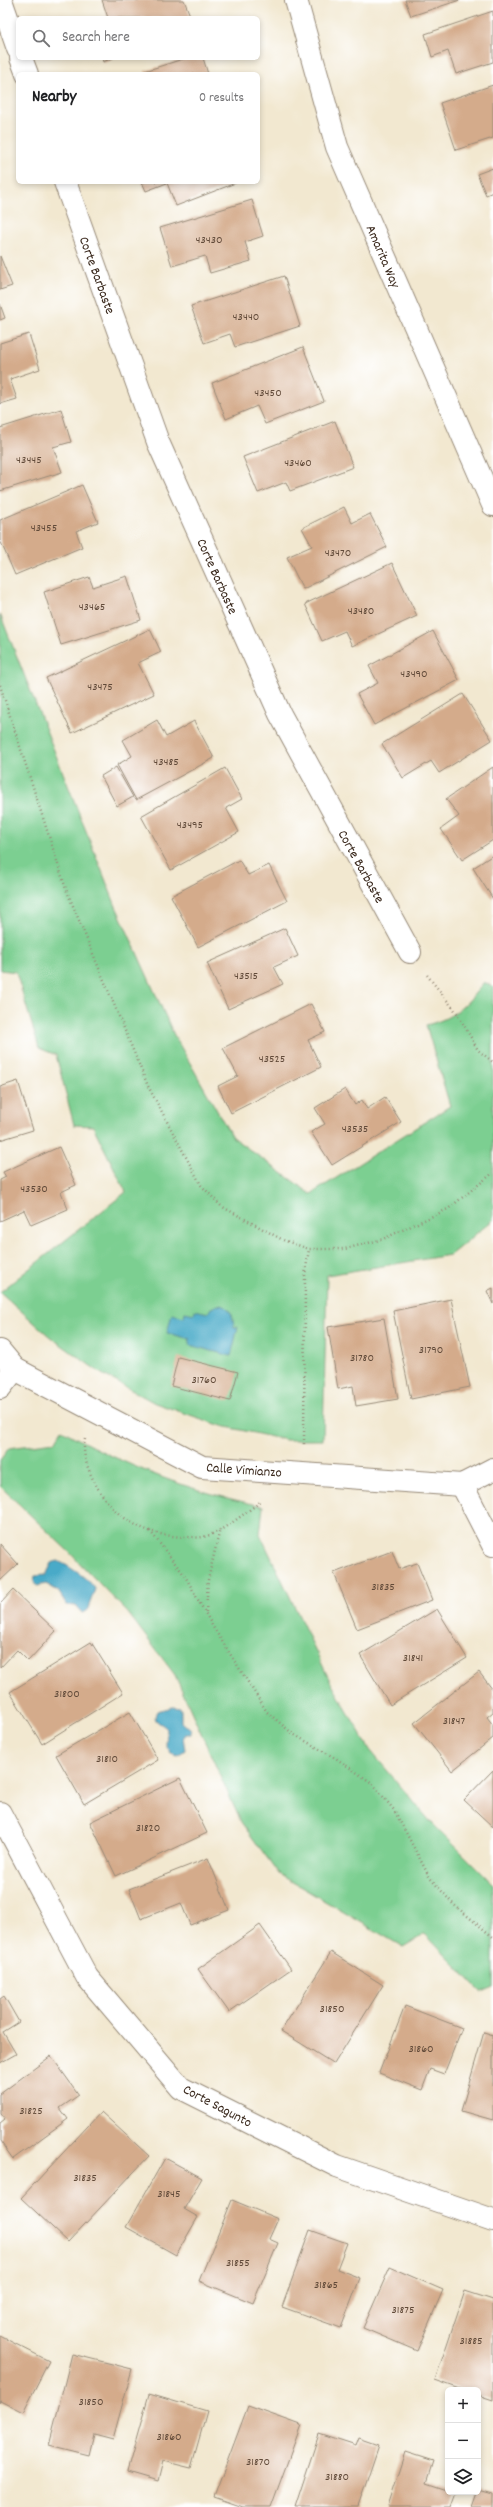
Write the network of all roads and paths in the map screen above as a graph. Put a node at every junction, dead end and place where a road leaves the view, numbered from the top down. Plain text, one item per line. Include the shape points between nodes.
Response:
1 (1, 0) edge
2 (296, 0) edge
3 (16, 43) edge
4 (22, 60) edge
5 (26, 72) edge
6 (66, 184) edge
7 (493, 506) edge
8 (0, 685) edge
9 (410, 952) joint
10 (493, 1062) edge
11 (493, 1173) edge
12 (0, 1351) edge
13 (15, 1369) junction
14 (0, 1388) edge
15 (493, 1469) edge
16 (462, 1485) junction
17 (220, 1528) dead end
18 (150, 1530) dead end
19 (493, 1545) edge
20 (206, 1613) junction
21 (0, 1813) edge
22 (493, 1937) edge
23 (493, 2220) edge

1 - 3 street
2 - 7 street, Amarita Way via 337,147
4 - 5 street
6 - 9 street, Corte Barbaste via 161,450 280,714
8 - 11 path via 66,889 148,1086 201,1185 221,1206 283,1240 309,1249 345,1249 383,1239 448,1209
9 - 10 path via 457,1013 478,1050
12 - 13 street
13 - 14 street
13 - 16 street, Calle Vimianzo via 202,1467
15 - 16 street
16 - 19 street
17 - 20 path via 208,1580
18 - 20 path via 185,1576
20 - 22 path via 267,1712 293,1734 337,1759 372,1784 394,1810 430,1878 453,1904
21 - 23 street, Corte Sagunto via 87,1977 181,2088 337,2166

